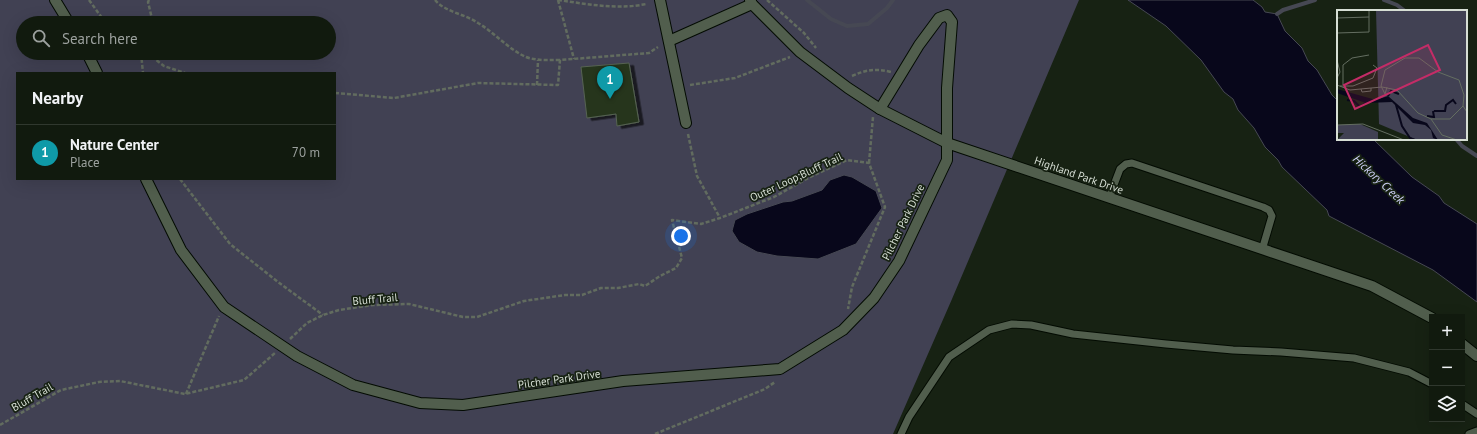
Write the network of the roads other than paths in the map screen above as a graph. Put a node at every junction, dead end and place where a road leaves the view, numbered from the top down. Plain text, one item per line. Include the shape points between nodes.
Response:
1 (55, 0) edge
2 (660, 0) edge
3 (751, 2) edge
4 (65, 16) edge
5 (669, 41) junction
6 (90, 60) edge
7 (96, 72) edge
8 (880, 109) junction
9 (686, 123) road end
10 (947, 143) junction
11 (146, 180) edge
12 (1110, 198) junction
13 (1262, 250) junction
14 (1429, 316) edge
15 (1465, 346) edge
16 (1477, 356) edge
17 (1429, 382) edge
18 (1465, 406) edge
19 (1477, 414) edge
20 (1477, 431) edge
21 (901, 434) edge
22 (1469, 434) edge

1 - 4 street
2 - 5 street
3 - 5 street
3 - 8 street, Highland Park Drive via 800,52
5 - 9 street
6 - 7 street
8 - 10 street, Highland Park Drive
8 - 10 street, Pilcher Park Drive via 919,45 939,18 947,15 952,22 947,88
10 - 11 street, Pilcher Park Drive via 946,160 899,261 874,298 843,330 780,369 623,381 463,405 420,402 353,385 297,356 224,306 181,250
10 - 12 street, Highland Park Drive
12 - 13 street, Highland Park Drive
12 - 13 lane via 1120,169 1126,164 1132,164 1263,207 1269,210 1272,216
13 - 14 street, Highland Park Drive via 1372,286
15 - 16 street
17 - 21 lane via 1409,372 1354,358 1166,344 1073,334 1031,325 1012,324 989,330 949,358 909,417
18 - 19 lane
20 - 22 lane

